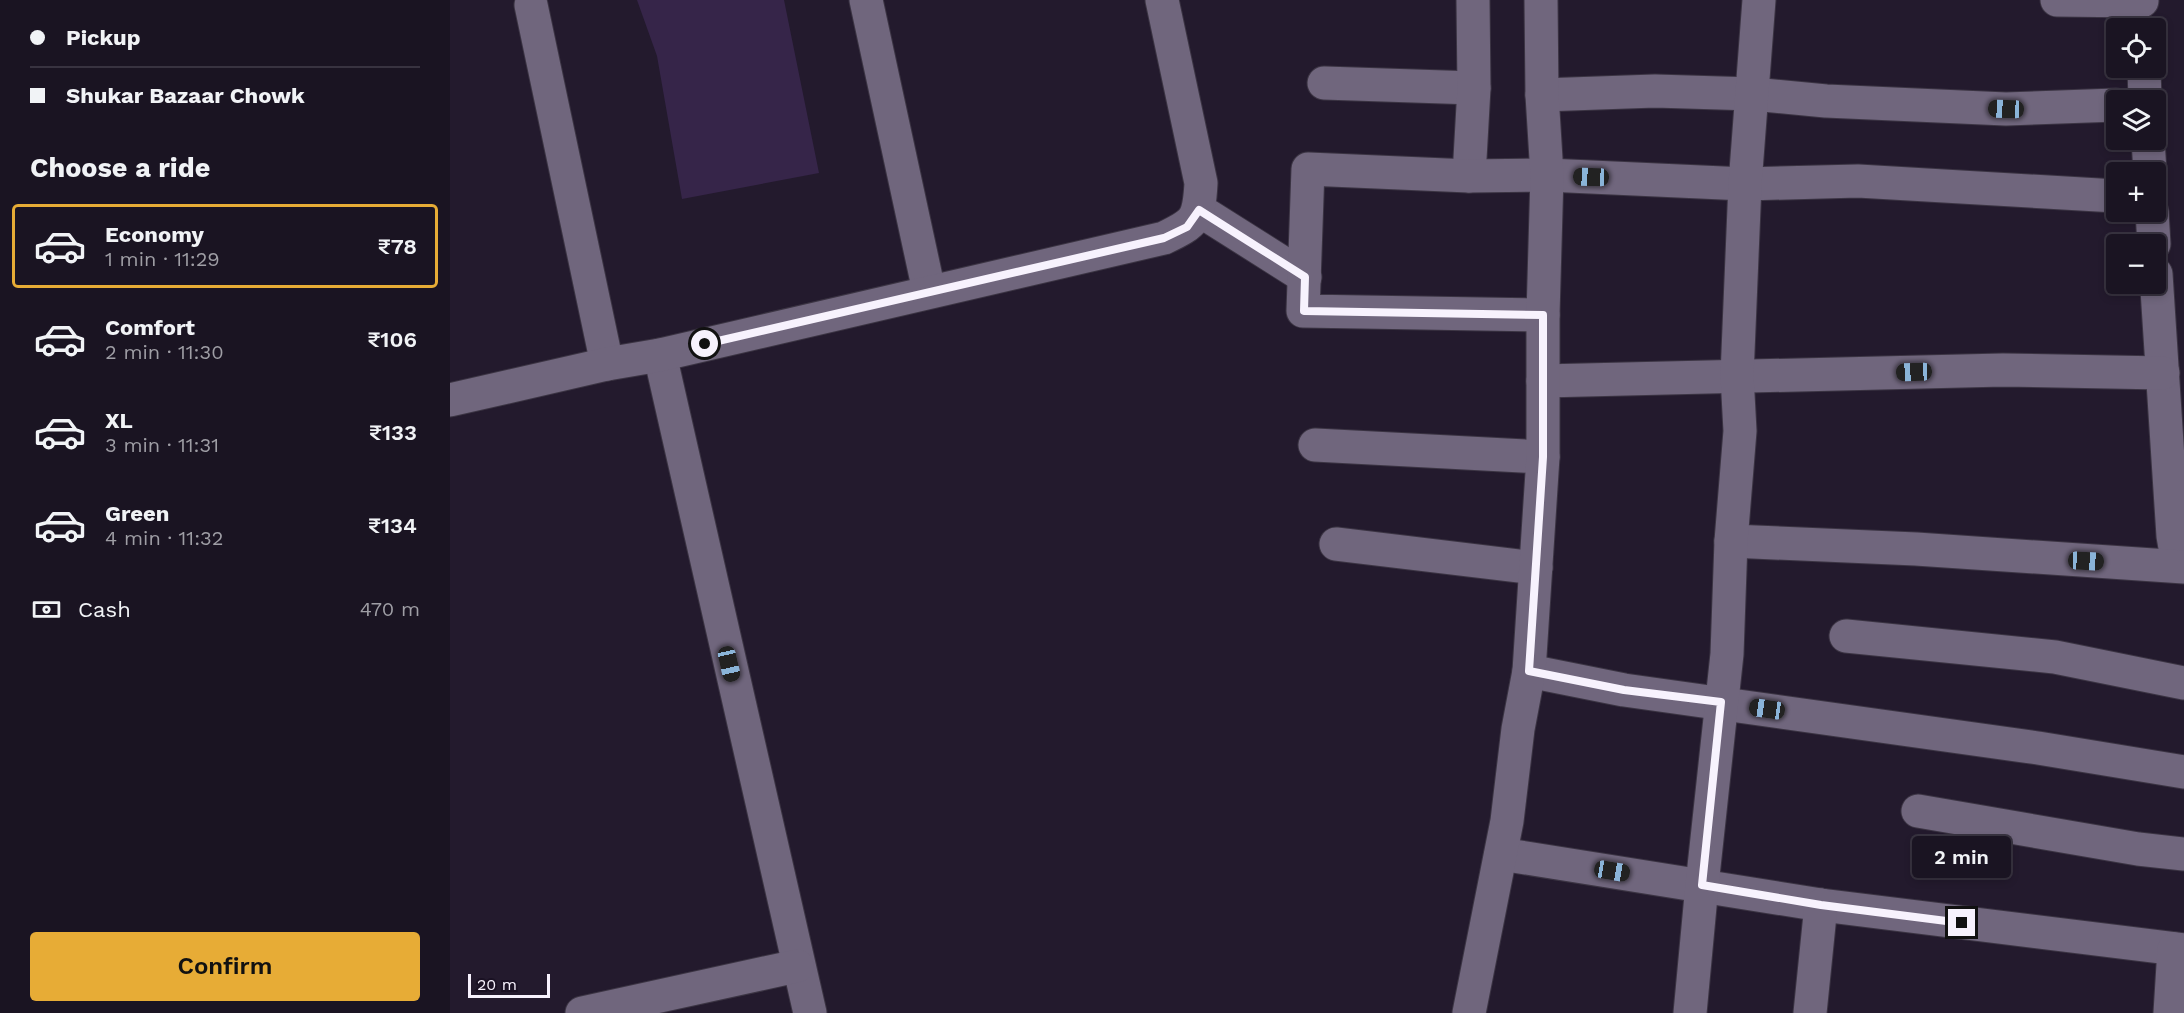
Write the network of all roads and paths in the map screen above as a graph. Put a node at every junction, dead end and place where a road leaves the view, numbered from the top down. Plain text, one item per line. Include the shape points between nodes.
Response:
1 (866, 0) edge
2 (1162, 0) edge
3 (1473, 0) edge
4 (1541, 0) edge
5 (1759, 0) edge
6 (2057, 0) edge
7 (531, 5) dead end
8 (2142, 10) edge
9 (1324, 82) dead end
10 (1474, 88) junction
11 (1753, 93) junction
12 (1542, 95) junction
13 (2106, 105) edge
14 (1547, 175) junction
15 (1469, 176) junction
16 (1745, 184) junction
17 (2106, 195) edge
18 (1199, 210) junction
19 (1305, 277) junction
20 (929, 291) junction
21 (2157, 294) edge
22 (1543, 315) junction
23 (660, 355) junction
24 (607, 364) junction
25 (2163, 373) junction
26 (1737, 376) junction
27 (1543, 381) junction
28 (450, 399) edge
29 (1315, 445) dead end
30 (1543, 457) junction
31 (1731, 541) junction
32 (1336, 544) dead end
33 (2181, 566) edge
34 (1536, 568) junction
35 (1846, 636) dead end
36 (1529, 671) junction
37 (2184, 683) edge
38 (1721, 702) junction
39 (2184, 772) edge
40 (1918, 811) dead end
41 (1501, 854) junction
42 (2184, 854) edge
43 (1702, 885) junction
44 (1821, 905) junction
45 (2179, 950) edge
46 (797, 966) junction
47 (582, 1013) edge
48 (810, 1013) edge
49 (1469, 1013) edge
50 (1690, 1013) edge
51 (1810, 1013) edge
52 (2170, 1013) edge

1 - 20 street
2 - 18 street via 1201,183
3 - 10 street
4 - 12 street
5 - 11 street
6 - 8 street
7 - 24 street
9 - 10 street
10 - 15 street
11 - 12 street
11 - 13 street via 2006,109
11 - 16 street
12 - 14 street
14 - 15 street
14 - 16 street
14 - 22 street
15 - 19 street via 1308,169
16 - 17 street via 1858,180
16 - 26 street
18 - 19 street
18 - 20 street via 1187,227 1164,238
19 - 22 street via 1304,311
20 - 23 street
21 - 25 street
22 - 27 street
23 - 24 street
23 - 46 street
24 - 28 street
25 - 26 street via 2003,370
25 - 33 street via 2173,536
26 - 27 street
26 - 31 street via 1740,431
27 - 30 street
29 - 30 street
30 - 34 street
31 - 33 street
31 - 38 street via 1727,654
32 - 34 street
34 - 36 street
35 - 37 street via 2055,657
36 - 38 street via 1624,690
36 - 41 street
38 - 39 street
38 - 43 street
40 - 42 street
41 - 43 street
41 - 49 street
43 - 44 street
43 - 50 street
44 - 45 street
44 - 51 street
45 - 52 street
46 - 47 street
46 - 48 street

